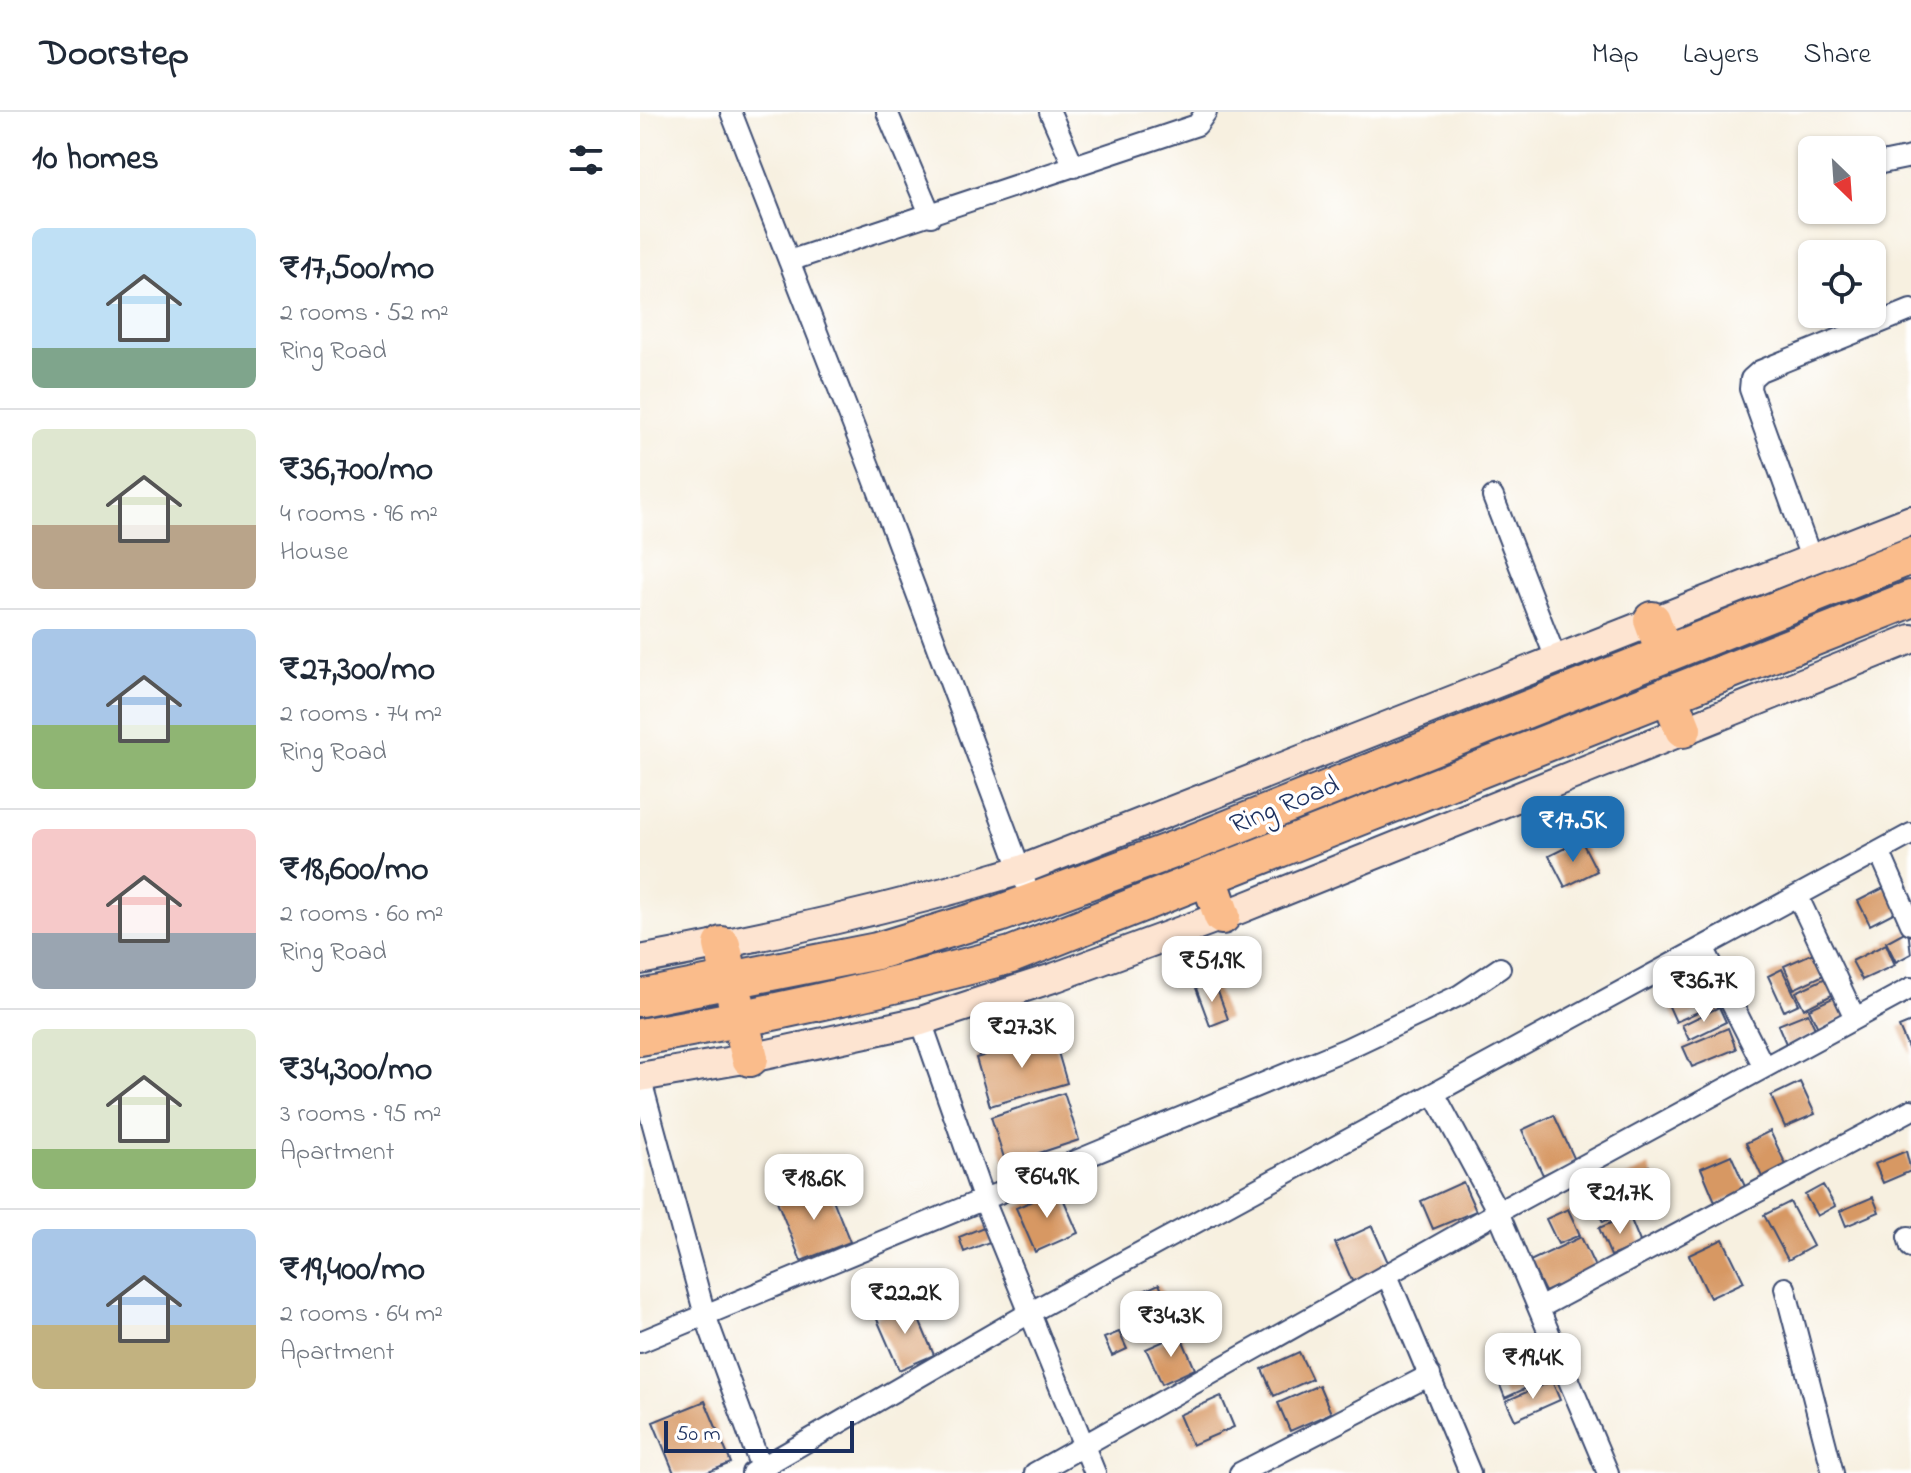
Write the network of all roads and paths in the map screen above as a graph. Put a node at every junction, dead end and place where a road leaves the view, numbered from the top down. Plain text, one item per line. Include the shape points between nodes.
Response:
1 (731, 112) edge
2 (887, 112) edge
3 (1050, 112) edge
4 (1206, 112) edge
5 (1911, 157) edge
6 (1886, 162) edge
7 (1074, 167) junction
8 (931, 216) junction
9 (789, 261) junction
10 (1911, 310) edge
11 (1493, 497) dead end
12 (1911, 520) edge
13 (1911, 556) edge
14 (1811, 558) junction
15 (1911, 599) edge
16 (1658, 636) junction
17 (1911, 639) edge
18 (1556, 659) junction
19 (1669, 694) junction
20 (1683, 729) junction
21 (1911, 834) edge
22 (1880, 853) junction
23 (1209, 878) junction
24 (1026, 886) junction
25 (1798, 897) junction
26 (1222, 916) junction
27 (1911, 924) edge
28 (722, 945) junction
29 (1703, 947) junction
30 (640, 960) edge
31 (1500, 968) dead end
32 (731, 981) junction
33 (1911, 988) edge
34 (640, 998) edge
35 (1855, 1018) junction
36 (741, 1021) junction
37 (921, 1021) junction
38 (640, 1037) edge
39 (750, 1058) junction
40 (1764, 1067) junction
41 (640, 1077) edge
42 (1435, 1095) junction
43 (1911, 1110) edge
44 (983, 1198) junction
45 (1498, 1212) junction
46 (1387, 1275) junction
47 (1785, 1288) dead end
48 (1541, 1307) junction
49 (1031, 1312) junction
50 (705, 1315) junction
51 (640, 1342) edge
52 (1430, 1375) junction
53 (1086, 1445) junction
54 (759, 1471) edge
55 (1463, 1471) edge
56 (1035, 1473) edge
57 (1095, 1473) edge
58 (1240, 1473) edge
59 (1608, 1473) edge
60 (1833, 1473) edge

1 - 9 street
2 - 8 street
3 - 7 street
4 - 7 street via 1197,125
5 - 6 street
7 - 8 street
8 - 9 street
9 - 24 street
10 - 14 street via 1751,379 1750,389
11 - 18 street
12 - 14 street
13 - 16 highway, Ring Road
14 - 16 street
15 - 19 highway, Ring Road
16 - 18 street
16 - 24 highway, Ring Road via 1192,843
17 - 20 street
18 - 24 street
19 - 20 highway
19 - 23 highway, Ring Road
20 - 26 street
21 - 22 street
22 - 25 street
22 - 27 street
23 - 26 highway
23 - 36 highway, Ring Road via 1011,955
24 - 28 street
24 - 32 highway, Ring Road via 877,951
25 - 29 street
25 - 35 street
26 - 37 street
28 - 30 street
28 - 32 highway
29 - 40 street
29 - 42 street
31 - 44 street via 1460,995 1346,1049
32 - 34 highway, Ring Road
32 - 36 highway
33 - 35 street
35 - 40 street
36 - 38 highway, Ring Road
36 - 39 highway
37 - 39 street
37 - 44 street
39 - 41 street
40 - 45 street
41 - 50 street
42 - 45 street
42 - 49 street
43 - 48 street
44 - 49 street
44 - 50 street
45 - 46 street
45 - 48 street
46 - 52 street
46 - 53 street
47 - 60 street
48 - 59 street
49 - 53 street
49 - 54 street
50 - 51 street
50 - 54 street
52 - 55 street
52 - 58 street
53 - 56 street
53 - 57 street

